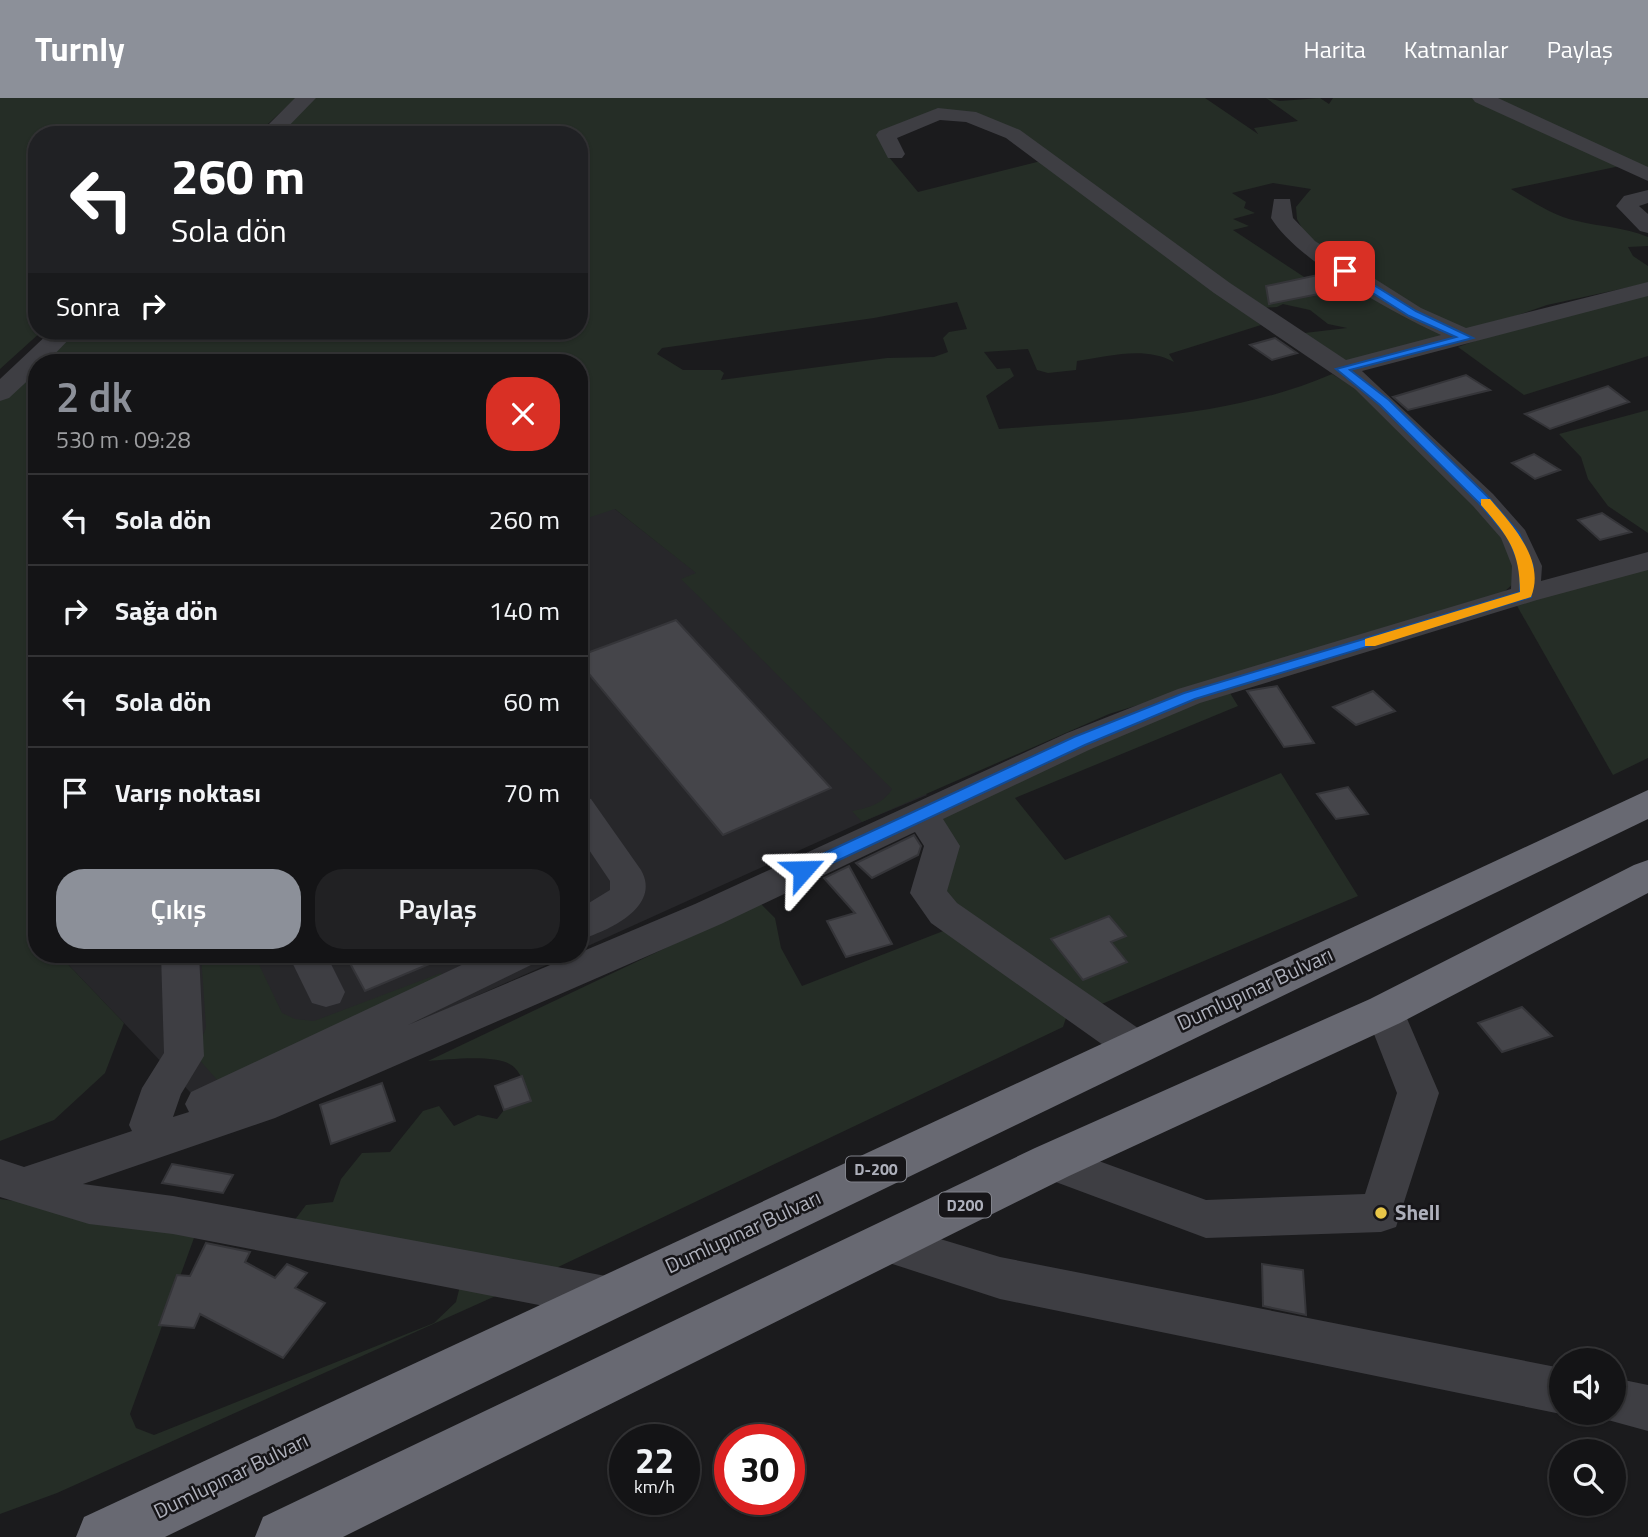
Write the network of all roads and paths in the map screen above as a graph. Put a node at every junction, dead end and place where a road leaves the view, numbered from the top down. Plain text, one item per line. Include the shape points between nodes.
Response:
1 (306, 98) edge
2 (1482, 98) edge
3 (277, 126) edge
4 (895, 154) dead end
5 (1648, 175) edge
6 (1648, 196) edge
7 (1282, 204) dead end
8 (1648, 226) edge
9 (1648, 289) edge
10 (1467, 338) junction
11 (56, 340) edge
12 (41, 354) edge
13 (28, 366) edge
14 (1341, 369) junction
15 (0, 393) edge
16 (1648, 561) edge
17 (1526, 594) junction
18 (1648, 803) edge
19 (922, 814) junction
20 (588, 821) edge
21 (1648, 875) edge
22 (588, 921) edge
23 (180, 963) edge
24 (312, 963) edge
25 (501, 963) edge
26 (326, 992) dead end
27 (1385, 1011) junction
28 (1134, 1046) junction
29 (179, 1064) junction
30 (216, 1100) junction
31 (150, 1125) junction
32 (109, 1157) junction
33 (1052, 1162) junction
34 (13, 1182) edge
35 (887, 1244) junction
36 (606, 1297) junction
37 (1549, 1389) edge
38 (1626, 1403) edge
39 (1648, 1408) edge
40 (104, 1537) edge
41 (283, 1537) edge

1 - 3 street
2 - 5 street
4 - 14 street via 886,135 902,127 938,114 984,120 1034,149 1222,289
6 - 8 street via 1628,206
7 - 10 street via 1282,218 1307,246 1413,313
9 - 10 street via 1564,307
10 - 14 street
11 - 12 street
13 - 15 street
14 - 17 street via 1384,402 1514,536 1527,566
16 - 17 street
17 - 19 street via 1189,696
18 - 28 highway, Dumlupınar Bulvarı / D-200
19 - 28 street via 942,846 928,892 944,913
19 - 32 street via 708,914 260,1106
20 - 22 street via 628,880 628,894
21 - 27 highway, D200
23 - 29 street via 185,1045
24 - 26 street
25 - 30 street
27 - 33 highway, D200
27 - 33 street via 1418,1093 1381,1213 1206,1219
28 - 36 highway, Dumlupınar Bulvarı / D-200
29 - 30 street
29 - 31 street via 162,1088
30 - 31 street
31 - 32 street
32 - 34 street
33 - 35 highway, D200
34 - 36 street via 89,1205 173,1215
35 - 37 street via 1000,1278
35 - 41 highway, D200
36 - 40 highway, Dumlupınar Bulvarı / D-200
38 - 39 street

